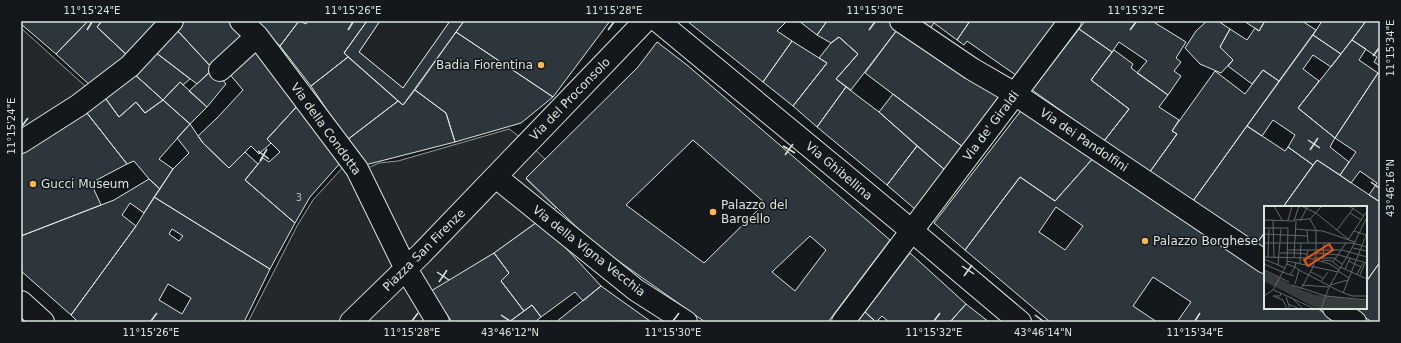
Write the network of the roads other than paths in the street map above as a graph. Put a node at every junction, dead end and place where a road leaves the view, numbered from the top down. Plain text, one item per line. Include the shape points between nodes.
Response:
1 (172, 21) edge
2 (241, 21) edge
3 (645, 21) edge
4 (658, 21) edge
5 (901, 21) edge
6 (1070, 21) edge
7 (257, 36) junction
8 (220, 70) dead end
9 (1015, 94) junction
10 (21, 142) edge
11 (496, 177) junction
12 (912, 231) junction
13 (1264, 261) edge
14 (406, 270) junction
15 (21, 302) edge
16 (1336, 309) edge
17 (43, 322) edge
18 (351, 322) edge
19 (438, 322) edge
20 (686, 322) edge
21 (843, 322) edge
22 (1020, 322) edge
23 (1355, 322) edge

1 - 10 street via 130,66 78,105
2 - 7 street, Via della Condotta
3 - 11 street, Via del Proconsolo
4 - 12 street, Via Ghibellina
5 - 9 street, Via dei Pandolfini via 972,69
6 - 9 street, Via de' Giraldi
7 - 8 street
7 - 14 street, Via della Condotta via 357,169
9 - 12 street, Via de' Giraldi
9 - 13 street, Via dei Pandolfini
11 - 14 street, Piazza San Firenze
11 - 20 street, Via della Vigna Vecchia via 636,290
12 - 21 street, Via de' Giraldi
12 - 22 street, Via Ghibellina
14 - 18 street, Piazza San Firenze
14 - 19 street, Via della Condotta
15 - 17 street
16 - 23 street

